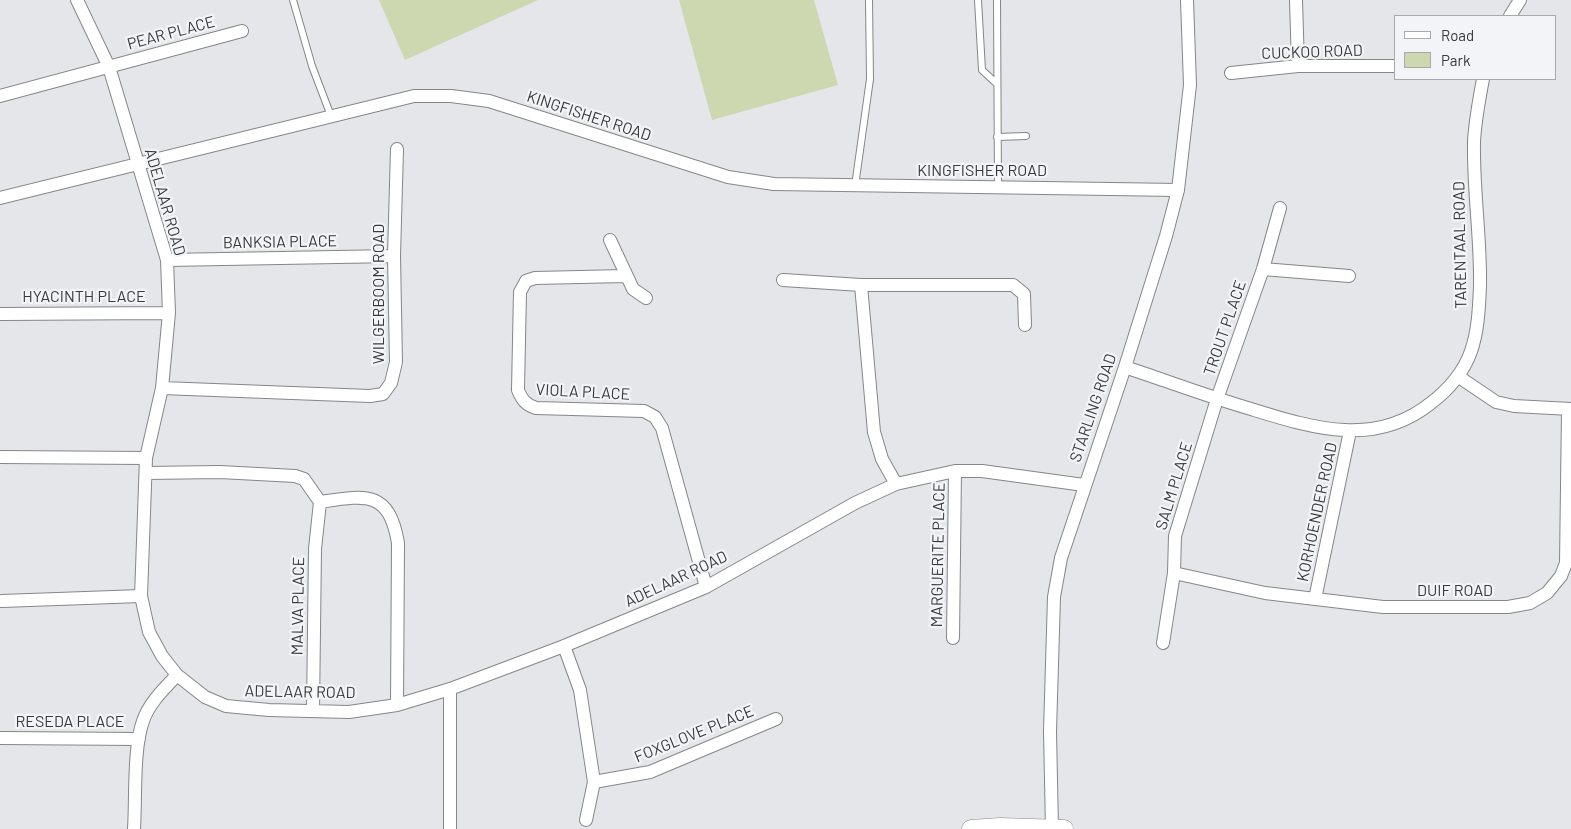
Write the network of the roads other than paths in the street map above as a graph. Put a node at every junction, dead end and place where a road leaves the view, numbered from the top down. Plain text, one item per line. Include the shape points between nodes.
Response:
1 (77, 0) edge
2 (293, 0) edge
3 (869, 0) edge
4 (978, 0) edge
5 (996, 0) edge
6 (1187, 0) edge
7 (1296, 0) edge
8 (1520, 0) edge
9 (1511, 15) edge
10 (242, 30) dead end
11 (1298, 66) junction
12 (1394, 66) edge
13 (109, 67) junction
14 (1230, 73) dead end
15 (1483, 80) edge
16 (997, 84) junction
17 (0, 96) edge
18 (332, 116) junction
19 (1026, 136) dead end
20 (997, 137) junction
21 (397, 149) dead end
22 (138, 165) junction
23 (855, 186) junction
24 (998, 188) junction
25 (1178, 190) junction
26 (0, 198) edge
27 (1280, 208) dead end
28 (610, 240) dead end
29 (394, 256) junction
30 (167, 260) junction
31 (1263, 268) junction
32 (625, 276) junction
33 (1349, 276) dead end
34 (783, 280) dead end
35 (861, 285) junction
36 (646, 298) dead end
37 (169, 313) junction
38 (0, 314) edge
39 (1025, 325) dead end
40 (1125, 366) junction
41 (1459, 377) junction
42 (162, 388) junction
43 (1217, 399) junction
44 (1570, 409) edge
45 (1350, 431) junction
46 (0, 457) edge
47 (146, 458) junction
48 (955, 471) junction
49 (146, 473) junction
50 (896, 484) junction
51 (1084, 485) junction
52 (320, 502) junction
53 (1174, 573) junction
54 (706, 587) junction
55 (141, 596) junction
56 (1315, 599) junction
57 (2, 601) dead end
58 (954, 638) dead end
59 (1163, 643) dead end
60 (564, 646) junction
61 (177, 675) junction
62 (450, 689) junction
63 (397, 705) junction
64 (313, 711) junction
65 (776, 718) dead end
66 (0, 738) edge
67 (139, 739) junction
68 (594, 782) junction
69 (586, 820) dead end
70 (134, 829) edge
71 (450, 829) edge
72 (971, 829) edge
73 (1052, 829) edge
74 (1064, 829) edge

1 - 13 street, ADELAAR ROAD
2 - 18 lane via 312,66
3 - 23 lane via 870,79
4 - 16 lane via 982,70
5 - 16 lane
6 - 25 street, STARLING ROAD via 1190,84
7 - 11 street
8 - 9 street
10 - 13 street, PEAR PLACE
11 - 12 street, CUCKOO ROAD
11 - 14 street, CUCKOO ROAD
13 - 17 street, PEAR PLACE
13 - 22 street, ADELAAR ROAD
15 - 41 street, TARENTAAL ROAD via 1474,143 1480,287 1473,347
16 - 20 lane
18 - 22 street, KINGFISHER ROAD
18 - 23 street, KINGFISHER ROAD via 414,96 470,98 489,101 728,177 774,184
19 - 20 lane
20 - 24 lane
21 - 29 street, WILGERBOOM ROAD
22 - 26 street, KINGFISHER ROAD
22 - 30 street, ADELAAR ROAD
23 - 24 street, KINGFISHER ROAD
24 - 25 street, KINGFISHER ROAD
25 - 40 street, STARLING ROAD
27 - 31 street, TROUT PLACE
28 - 32 street
29 - 30 street, BANKSIA PLACE
29 - 42 street, WILGERBOOM ROAD via 396,362 391,383 383,394
30 - 37 street, ADELAAR ROAD
31 - 33 street, TROUT PLACE
31 - 43 street, TROUT PLACE
32 - 36 street via 635,292
32 - 54 street, VIOLA PLACE via 536,278 523,285 520,292 518,390 528,406 536,408 644,411 655,417 662,428
34 - 35 street
35 - 39 street via 1013,285 1024,294
35 - 50 street via 874,432 882,459
37 - 38 street, HYACINTH PLACE
37 - 42 street, ADELAAR ROAD
40 - 43 street, TARENTAAL ROAD
40 - 51 street, STARLING ROAD
41 - 44 street via 1496,402
41 - 45 street, TARENTAAL ROAD via 1420,412 1401,423
42 - 47 street, ADELAAR ROAD
43 - 45 street, TARENTAAL ROAD via 1311,427
43 - 53 street, SALM PLACE via 1175,536
44 - 56 street, DUIF ROAD via 1568,550 1560,576 1547,593 1530,603 1508,607 1383,607
45 - 56 street, KORHOENDER ROAD
46 - 47 street
47 - 49 street, ADELAAR ROAD
48 - 50 street, ADELAAR ROAD
48 - 51 street, ADELAAR ROAD via 982,471
48 - 58 street, MARGUERITE PLACE
49 - 52 street via 220,472 301,477
49 - 55 street, ADELAAR ROAD
50 - 54 street, ADELAAR ROAD via 855,503
51 - 73 street, STARLING ROAD via 1061,558 1054,597 1050,731
52 - 63 street via 370,498 385,507 392,516 398,543
52 - 64 street, MALVA PLACE via 315,549
53 - 56 street, DUIF ROAD via 1265,593
53 - 59 street, SALM PLACE
54 - 60 street, ADELAAR ROAD
55 - 57 street
55 - 61 street, ADELAAR ROAD via 149,632
60 - 62 street, ADELAAR ROAD
60 - 68 street via 580,690
61 - 64 street, ADELAAR ROAD via 205,697 226,706
61 - 67 street via 154,700 143,720
62 - 63 street, ADELAAR ROAD
62 - 71 street
63 - 64 street, ADELAAR ROAD via 349,712
65 - 68 street, FOXGLOVE PLACE via 650,772
66 - 67 street, RESEDA PLACE
67 - 70 street
68 - 69 street
72 - 73 street
73 - 74 street

